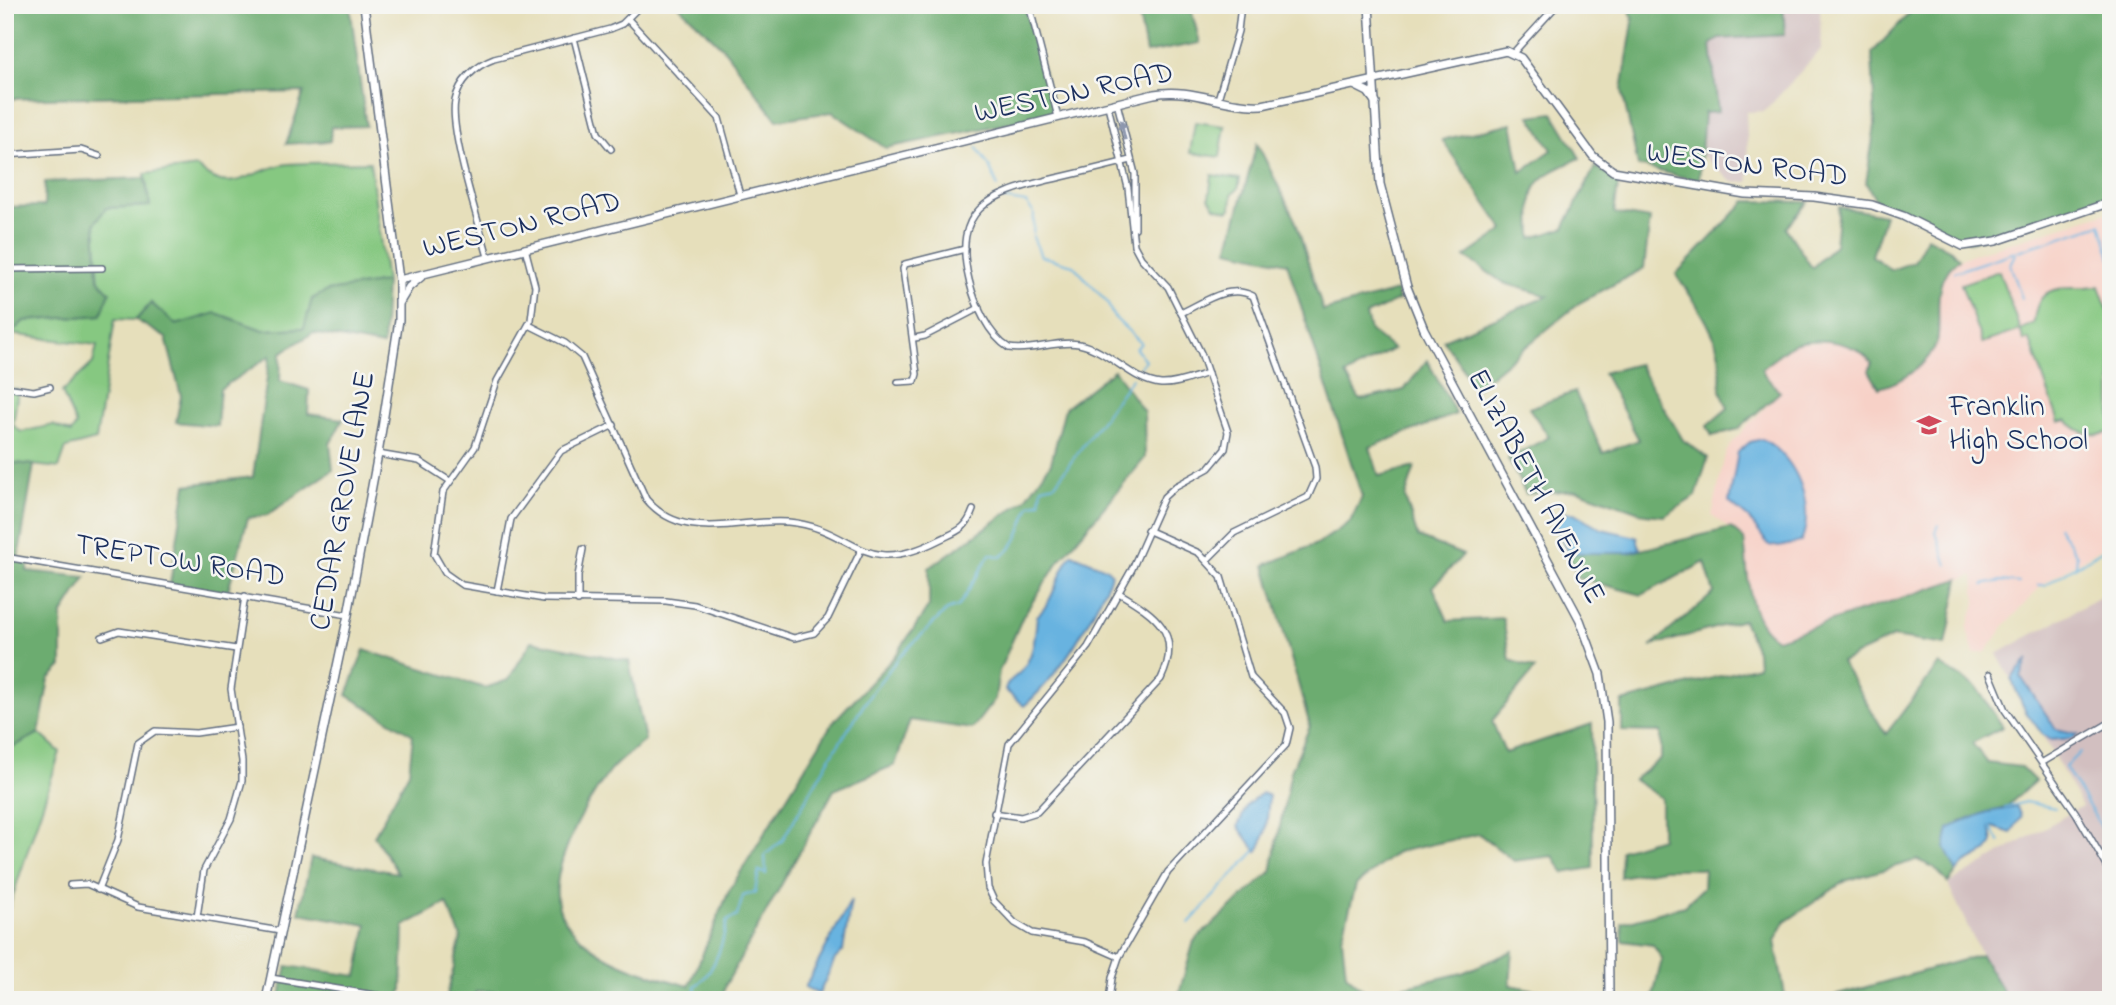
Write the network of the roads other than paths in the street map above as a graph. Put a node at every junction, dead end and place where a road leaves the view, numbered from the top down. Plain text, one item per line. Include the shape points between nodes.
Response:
1 (364, 5) edge
2 (641, 5) edge
3 (1029, 5) edge
4 (1241, 5) edge
5 (1369, 5) edge
6 (1557, 5) edge
7 (628, 19) junction
8 (574, 38) junction
9 (1514, 52) junction
10 (1376, 80) junction
11 (1353, 85) junction
12 (1219, 99) junction
13 (1117, 103) junction
14 (1376, 105) junction
15 (1108, 106) junction
16 (1058, 117) junction
17 (611, 149) dead end
18 (5, 155) edge
19 (99, 156) dead end
20 (1131, 160) junction
21 (1121, 163) junction
22 (740, 195) junction
23 (2111, 202) edge
24 (1134, 245) junction
25 (525, 248) junction
26 (965, 249) junction
27 (488, 257) junction
28 (102, 268) dead end
29 (5, 269) edge
30 (429, 272) junction
31 (399, 280) junction
32 (399, 306) junction
33 (979, 308) junction
34 (1181, 313) junction
35 (529, 325) junction
36 (915, 338) junction
37 (1208, 373) junction
38 (898, 382) dead end
39 (5, 387) edge
40 (50, 387) dead end
41 (614, 425) junction
42 (378, 454) junction
43 (450, 481) junction
44 (973, 510) dead end
45 (1147, 530) junction
46 (583, 549) dead end
47 (861, 550) junction
48 (5, 557) edge
49 (1207, 560) junction
50 (497, 591) junction
51 (1119, 593) junction
52 (245, 596) junction
53 (578, 601) junction
54 (348, 615) junction
55 (102, 637) dead end
56 (236, 649) junction
57 (1990, 674) dead end
58 (2111, 703) edge
59 (2111, 709) edge
60 (2111, 722) edge
61 (237, 727) junction
62 (2043, 762) junction
63 (994, 813) junction
64 (2111, 873) edge
65 (70, 885) dead end
66 (98, 890) junction
67 (197, 917) junction
68 (281, 931) junction
69 (1119, 957) junction
70 (271, 978) junction
71 (393, 998) edge
72 (265, 1000) edge
73 (1109, 1000) edge
74 (1609, 1000) edge

1 - 31 street, CEDAR GROVE LANE
2 - 7 street
3 - 16 street
4 - 12 street
5 - 10 street, ELIZABETH AVENUE
6 - 9 street
7 - 8 street
7 - 22 street via 719,118
8 - 17 street via 598,133
8 - 27 street via 483,63 457,93 455,127
9 - 10 street, WESTON ROAD
9 - 23 street, WESTON ROAD via 1593,156 1614,171 1745,194 1872,205 1963,246 1996,241
10 - 11 street, WESTON ROAD
10 - 14 street, ELIZABETH AVENUE
11 - 12 street, WESTON ROAD via 1262,105
11 - 14 street via 1368,92
12 - 13 street, WESTON ROAD via 1172,92
13 - 15 street, WESTON ROAD
20 -> 13 street
14 - 74 street, ELIZABETH AVENUE via 1380,184 1412,300 1580,620 1600,674 1607,722
15 - 16 street, WESTON ROAD
15 - 21 street
16 - 22 street, WESTON ROAD
18 - 19 street via 81,150
20 - 21 street
20 - 24 street via 1137,188
21 - 24 street
21 - 26 street via 999,193 977,211
22 - 25 street, WESTON ROAD
24 - 34 street via 1168,286
25 - 27 street, WESTON ROAD
25 - 35 street via 536,297
26 - 33 street
26 - 36 street via 905,264
27 - 30 street, WESTON ROAD
28 - 29 street
30 - 31 street, WESTON ROAD
30 - 32 street via 409,287
31 - 32 street, CEDAR GROVE LANE
32 - 42 street, CEDAR GROVE LANE
33 - 36 street
33 - 37 street via 996,337 1009,348 1064,342 1082,345 1162,384
34 - 37 street
34 - 49 street via 1229,291 1253,296 1315,467 1316,479 1308,497 1234,533
35 - 41 street via 565,343 582,358
35 - 43 street via 497,380 475,447
36 - 38 street via 918,374 915,381
37 - 45 street via 1228,432 1225,449 1209,468 1164,497
39 - 40 street via 34,391
41 - 47 street via 646,499 657,512 689,526 787,522 817,528
41 - 50 street via 561,451 511,519
42 - 43 street via 419,461
42 - 54 street, CEDAR GROVE LANE
43 - 50 street via 439,513 434,554 439,566 462,584
44 - 47 street via 967,525 912,553 883,556
45 - 49 street
45 - 51 street
46 - 53 street
47 - 53 street via 828,618 814,633 794,638 695,605
48 - 52 street, TREPTOW ROAD
49 - 69 street via 1221,577 1251,677 1284,713 1290,728 1286,744 1272,761 1168,872
50 - 53 street
51 - 63 street via 1076,665 1009,744
51 - 63 street via 1146,608 1165,629 1168,664 1161,680 1037,812 1021,817
52 - 54 street, TREPTOW ROAD
52 - 56 street
54 - 68 street, CEDAR GROVE LANE
55 - 56 street via 119,631
56 - 61 street via 230,689
57 - 62 street via 2006,710
58 - 59 street
60 - 62 street
61 - 66 street via 196,733 155,731 138,743 118,840
61 - 67 street via 240,792 204,870
62 - 64 street
63 - 69 street via 985,864 988,888 1003,912 1032,933 1085,943
65 - 66 street via 82,883
66 - 67 street via 130,905
67 - 68 street
68 - 70 street, CEDAR GROVE LANE
69 - 73 street
70 - 71 street
70 - 72 street, CEDAR GROVE LANE

